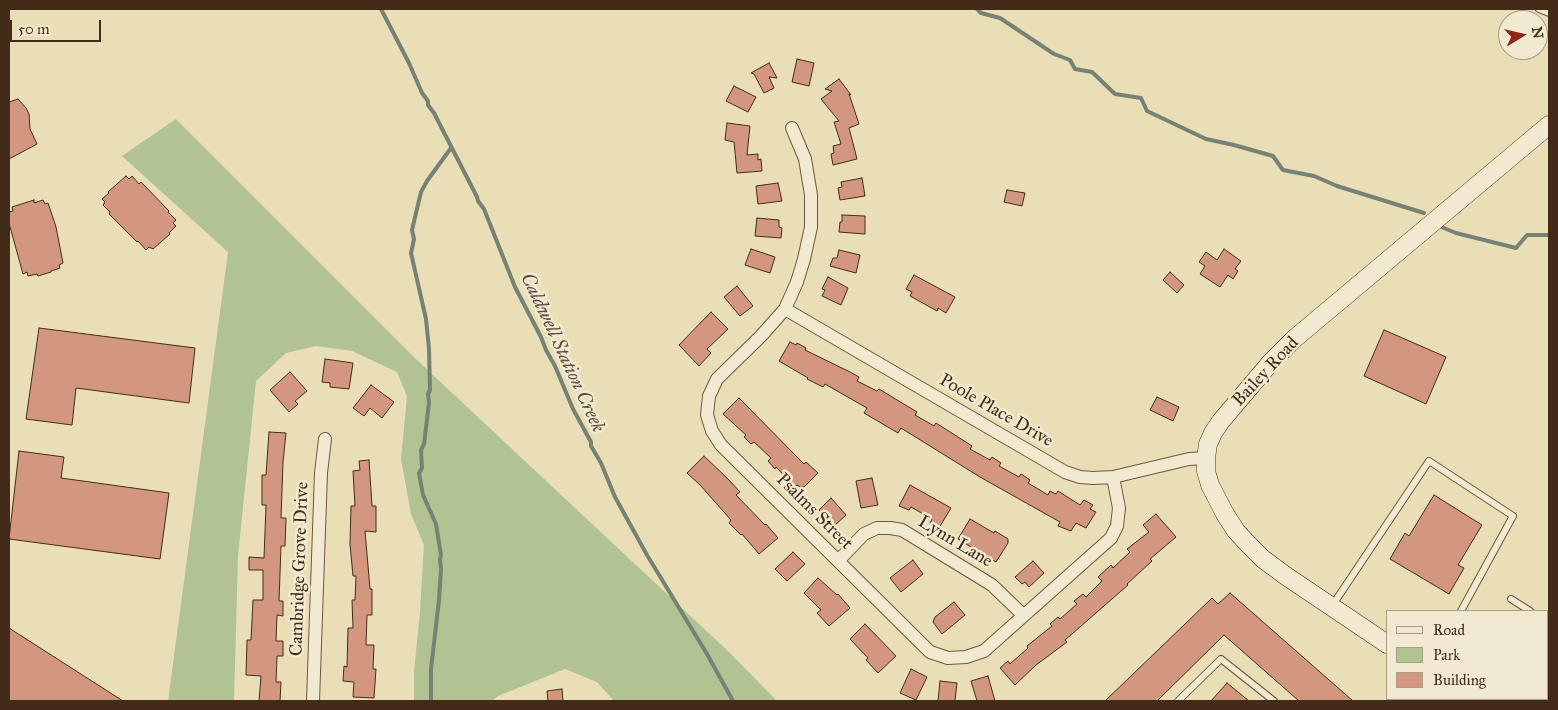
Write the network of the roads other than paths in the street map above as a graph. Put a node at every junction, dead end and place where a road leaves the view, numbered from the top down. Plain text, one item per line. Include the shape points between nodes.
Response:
1 (1539, 9) edge
2 (1549, 13) edge
3 (1549, 125) edge
4 (792, 128) dead end
5 (784, 309) junction
6 (325, 438) dead end
7 (1206, 458) junction
8 (1113, 477) junction
9 (838, 561) junction
10 (1511, 599) dead end
11 (1332, 607) junction
12 (1462, 610) edge
13 (1528, 610) edge
14 (1023, 616) junction
15 (1386, 643) edge
16 (313, 701) edge
17 (1178, 701) edge
18 (1274, 701) edge

1 - 2 lane
3 - 7 street, Bailey Road via 1294,339 1217,427 1208,444
4 - 5 street, Psalms Street via 805,159 811,194 811,227 797,282
5 - 8 street, Poole Place Drive via 1065,472 1080,477
5 - 9 street, Psalms Street via 717,379 709,396 707,415 721,446
6 - 16 street, Cambridge Grove Drive
7 - 8 street, Poole Place Drive
7 - 11 street, Bailey Road via 1206,471 1214,494 1241,536 1263,559
8 - 14 street, Psalms Street via 1119,508 1117,526 1111,538
9 - 14 street, Lynn Lane via 864,534 877,528 902,530 992,585
9 - 14 street, Psalms Street via 930,652 948,658 984,651
10 - 13 lane
11 - 12 lane via 1429,461 1513,516
11 - 15 street, Bailey Road
17 - 18 lane via 1221,659

